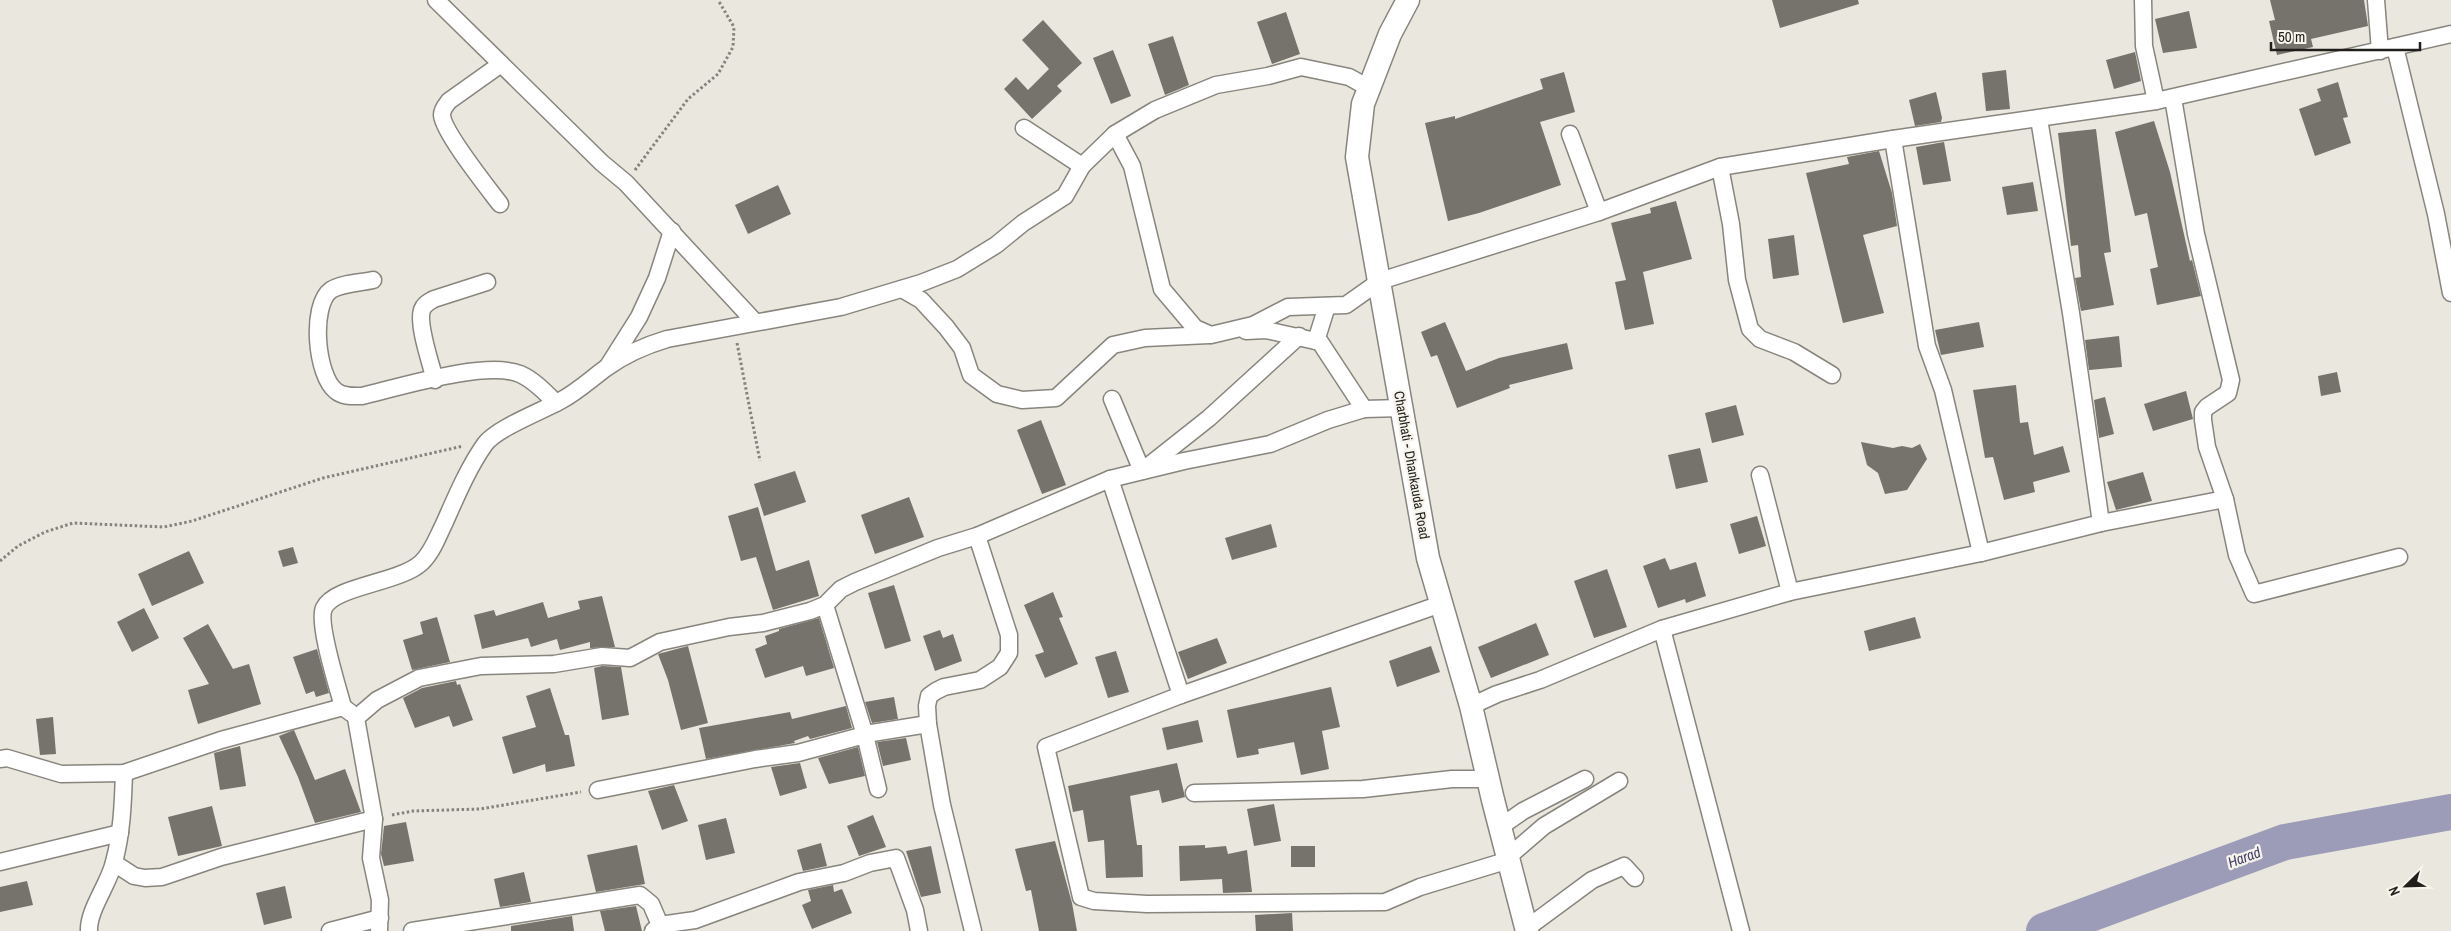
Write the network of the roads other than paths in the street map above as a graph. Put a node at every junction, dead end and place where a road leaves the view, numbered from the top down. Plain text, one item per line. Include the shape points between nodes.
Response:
1 (436, 0) edge
2 (1408, 0) edge
3 (2143, 0) edge
4 (2376, 0) edge
5 (2451, 34) edge
6 (2388, 49) junction
7 (501, 64) junction
8 (1369, 88) junction
9 (2173, 98) junction
10 (2156, 101) junction
11 (2039, 118) junction
12 (1024, 128) dead end
13 (1116, 134) junction
14 (1570, 134) dead end
15 (1893, 138) junction
16 (1082, 166) junction
17 (1720, 167) junction
18 (500, 204) dead end
19 (1599, 212) junction
20 (672, 231) junction
21 (373, 280) dead end
22 (1380, 281) junction
23 (486, 282) dead end
24 (902, 289) junction
25 (2451, 293) edge
26 (1327, 306) junction
27 (755, 322) junction
28 (1228, 332) junction
29 (1211, 335) junction
30 (1299, 336) junction
31 (1316, 340) junction
32 (607, 367) junction
33 (1832, 375) dead end
34 (434, 380) junction
35 (1112, 399) dead end
36 (556, 403) junction
37 (1402, 408) junction
38 (1364, 409) junction
39 (1142, 471) junction
40 (1760, 475) dead end
41 (1110, 479) junction
42 (2225, 499) junction
43 (2100, 523) junction
44 (977, 536) junction
45 (1981, 553) junction
46 (2400, 557) dead end
47 (1790, 592) junction
48 (1441, 604) junction
49 (825, 605) junction
50 (1662, 629) junction
51 (1181, 695) junction
52 (1471, 706) junction
53 (343, 707) junction
54 (356, 718) junction
55 (928, 724) junction
56 (864, 735) junction
57 (0, 759) edge
58 (124, 773) junction
59 (1585, 779) dead end
60 (1619, 781) dead end
61 (878, 788) dead end
62 (598, 790) road end
63 (1194, 793) dead end
64 (1493, 800) junction
65 (374, 819) junction
66 (1500, 827) junction
67 (120, 833) junction
68 (1508, 859) junction
69 (0, 862) edge
70 (114, 863) junction
71 (1635, 878) dead end
72 (380, 924) edge
73 (657, 928) edge
74 (1527, 929) edge
75 (89, 931) edge
76 (330, 931) edge
77 (412, 931) edge
78 (919, 931) edge
79 (973, 931) edge
80 (1741, 931) edge

1 - 7 street
2 - 8 street, Charbhati - Dhankauda Road via 1390,34
3 - 10 street via 2144,46
4 - 6 street
5 - 6 street
6 - 9 street
6 - 25 street via 2436,214
7 - 18 street via 449,101 442,114 448,131
7 - 20 street via 602,163 626,182
8 - 13 street via 1349,77 1301,67 1216,85 1155,110
8 - 22 street, Charbhati - Dhankauda Road via 1363,104 1357,157
9 - 10 street
9 - 42 street via 2196,234 2230,380 2228,393 2203,412 2207,447
10 - 11 street
11 - 15 street
11 - 43 street via 2071,313
12 - 16 street
13 - 16 street
13 - 29 street via 1132,166 1162,290 1195,328
14 - 19 street
15 - 17 street
15 - 45 street via 1927,346 1943,390
16 - 24 street via 1065,196 996,245 957,269
17 - 19 street
17 - 33 street via 1737,280 1750,329 1760,339 1794,352
19 - 22 street
20 - 27 street
20 - 32 street via 657,278 639,317
21 - 34 street via 340,286 322,301 319,354 329,385 345,396 362,396
22 - 26 street via 1346,305
22 - 37 street, Charbhati - Dhankauda Road
23 - 34 street via 434,299 422,310 422,325
24 - 27 street via 841,307
24 - 29 street via 921,300 946,327 962,348 971,374 997,394 1022,400 1056,398 1113,345 1146,338
26 - 28 street via 1288,308 1253,325
26 - 31 street
27 - 32 street via 667,339
28 - 29 street
28 - 30 street via 1266,330
30 - 31 street
30 - 39 street via 1208,418
31 - 38 street
32 - 36 street
34 - 36 street via 507,370 522,375
35 - 39 street
36 - 53 street via 486,442 428,556 416,568 401,576 342,593 330,599 324,607 324,631
37 - 38 street
37 - 48 street, Charbhati - Dhankauda Road via 1428,558
38 - 39 street via 1270,444
39 - 41 street
40 - 47 street
41 - 44 street
41 - 51 street
42 - 43 street
42 - 46 street via 2237,555 2254,594
43 - 45 street
44 - 49 street via 938,548 855,582
44 - 55 street via 1009,634 1009,653 1000,667 980,680 944,687 929,696
45 - 47 street
47 - 50 street
48 - 51 street
48 - 52 street, Charbhati - Dhankauda Road
49 - 54 street via 763,623 660,642 630,658 602,656 554,664 481,666 419,678 377,700
49 - 56 street
50 - 52 street
50 - 80 street
51 - 68 street via 1046,747 1082,897 1094,901 1147,904 1385,902 1420,886
52 - 64 street, Charbhati - Dhankauda Road
53 - 54 street
53 - 58 street via 221,740
54 - 65 street
55 - 56 street
55 - 79 street via 951,844
56 - 61 street
56 - 62 street via 798,753
57 - 58 street via 7,758 61,774
58 - 67 street
59 - 66 street via 1523,811
60 - 68 street via 1544,826
63 - 64 street via 1363,789 1452,779 1486,779
64 - 66 street, Charbhati - Dhankauda Road
65 - 70 street via 221,856 162,877 134,876
65 - 72 street via 371,858 380,900
66 - 68 street, Charbhati - Dhankauda Road
67 - 69 street
67 - 70 street
68 - 74 street, Charbhati - Dhankauda Road
70 - 75 street via 88,920
71 - 74 street via 1624,866 1592,880
72 - 76 street
73 - 77 street via 651,904 640,895
73 - 78 street via 695,920 799,882 896,858

